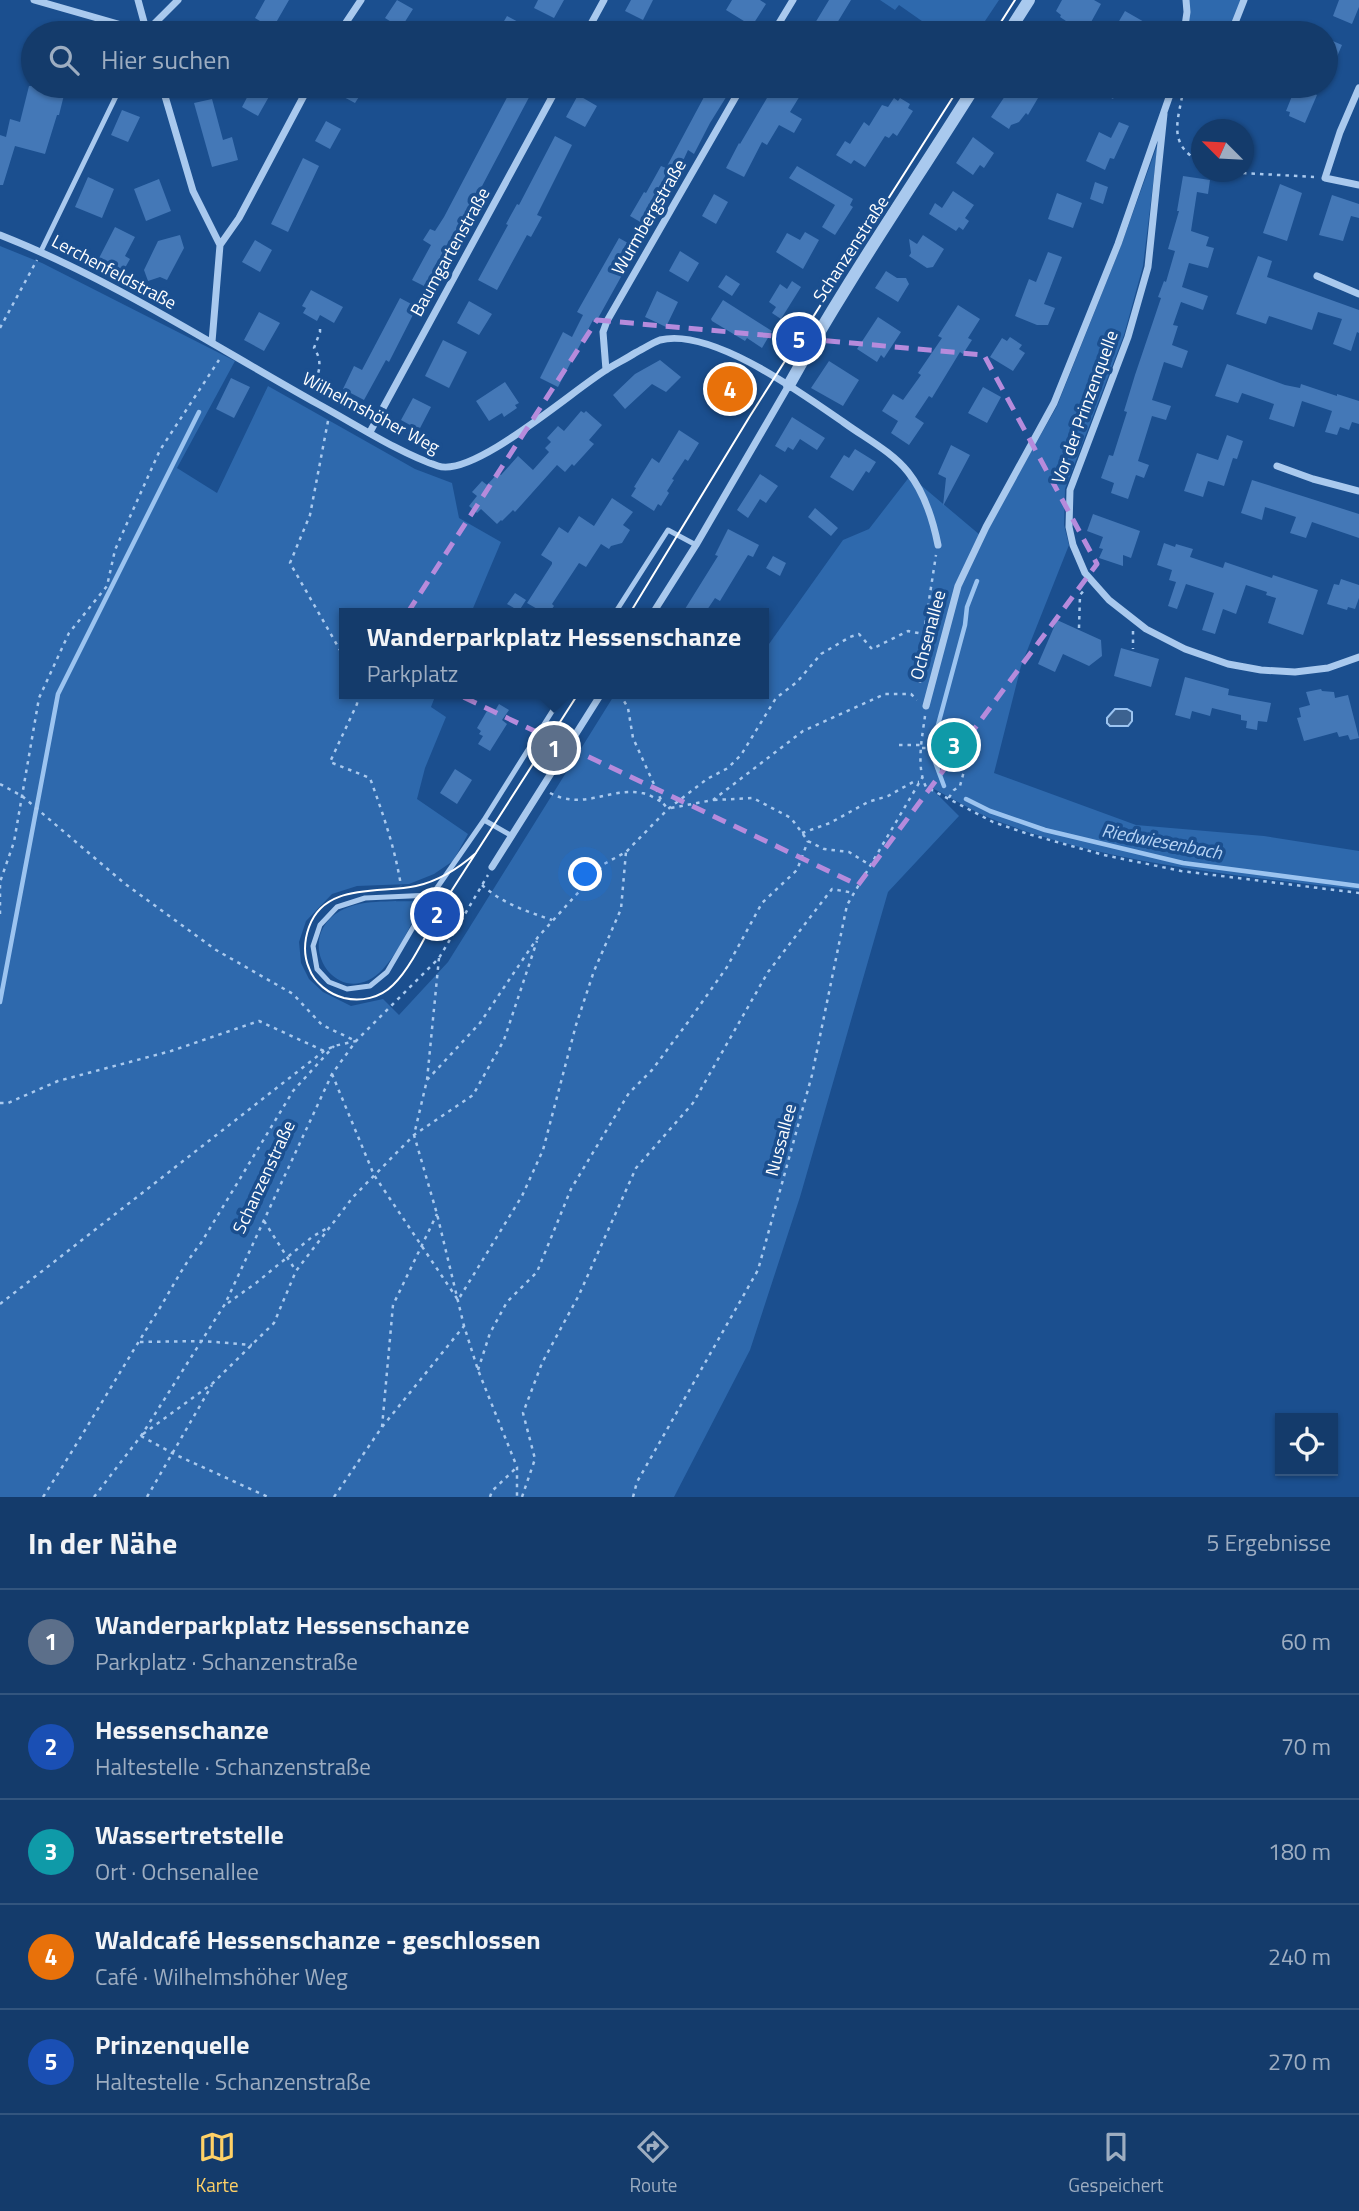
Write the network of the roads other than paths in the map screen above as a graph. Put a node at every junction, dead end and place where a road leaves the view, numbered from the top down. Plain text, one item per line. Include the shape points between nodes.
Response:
1 (34, 0) edge
2 (138, 0) edge
3 (178, 0) edge
4 (360, 0) edge
5 (604, 0) edge
6 (793, 0) edge
7 (1028, 0) edge
8 (1186, 0) edge
9 (1244, 0) edge
10 (105, 21) edge
11 (143, 21) edge
12 (158, 21) edge
13 (347, 21) edge
14 (593, 21) edge
15 (781, 21) edge
16 (1015, 21) edge
17 (1186, 21) edge
18 (1236, 21) edge
19 (1359, 88) edge
20 (115, 98) edge
21 (166, 98) edge
22 (303, 98) edge
23 (551, 98) edge
24 (735, 98) edge
25 (967, 98) edge
26 (1169, 98) edge
27 (1164, 114) junction
28 (1359, 185) edge
29 (0, 235) edge
30 (220, 246) junction
31 (41, 251) junction
32 (1317, 276) dead end
33 (1359, 293) edge
34 (212, 342) junction
35 (606, 370) junction
36 (789, 385) junction
37 (370, 432) junction
38 (1276, 466) dead end
39 (1359, 491) edge
40 (696, 545) junction
41 (938, 545) road end
42 (618, 608) edge
43 (656, 608) edge
44 (1359, 657) edge
45 (560, 699) edge
46 (598, 699) edge
47 (926, 706) road end
48 (484, 820) junction
49 (512, 836) junction
50 (492, 867) dead end
51 (432, 895) junction

1 - 10 street
2 - 11 street
3 - 12 street
4 - 13 street
5 - 14 street
6 - 15 street
7 - 16 street
8 - 17 street
9 - 18 street
19 - 28 street via 1325,178
20 - 31 lane
21 - 30 street via 193,191
22 - 30 street
23 - 37 street, Baumgartenstraße
24 - 35 street, Wurmbergstraße via 607,321 603,332
25 - 36 street, Schanzenstraße
26 - 27 street, Ochsenallee
27 - 44 street, Vor der Prinzenquelle via 1148,267 1128,337 1070,490 1073,545 1085,573 1109,600 1146,629 1185,649 1227,664 1295,672 1328,668
27 - 47 street, Ochsenallee via 1054,403 958,586
29 - 31 street, Lerchenfeldstraße
30 - 34 street
31 - 34 street, Lerchenfeldstraße
32 - 33 street
34 - 37 street, Wilhelmshöher Weg
35 - 36 street, Wilhelmshöher Weg via 658,341 680,338 724,350
35 - 37 street, Wilhelmshöher Weg via 466,464 442,468
36 - 40 street, Schanzenstraße
36 - 41 street, Wilhelmshöher Weg via 895,458 910,474
38 - 39 street
40 - 42 lane via 668,530
40 - 43 street, Schanzenstraße
45 - 48 lane
46 - 49 street
48 - 49 lane
48 - 51 lane
49 - 50 street
51 - 51 lane via 387,972 370,986 347,989 329,982 317,969 313,946 320,925 337,907 365,898

